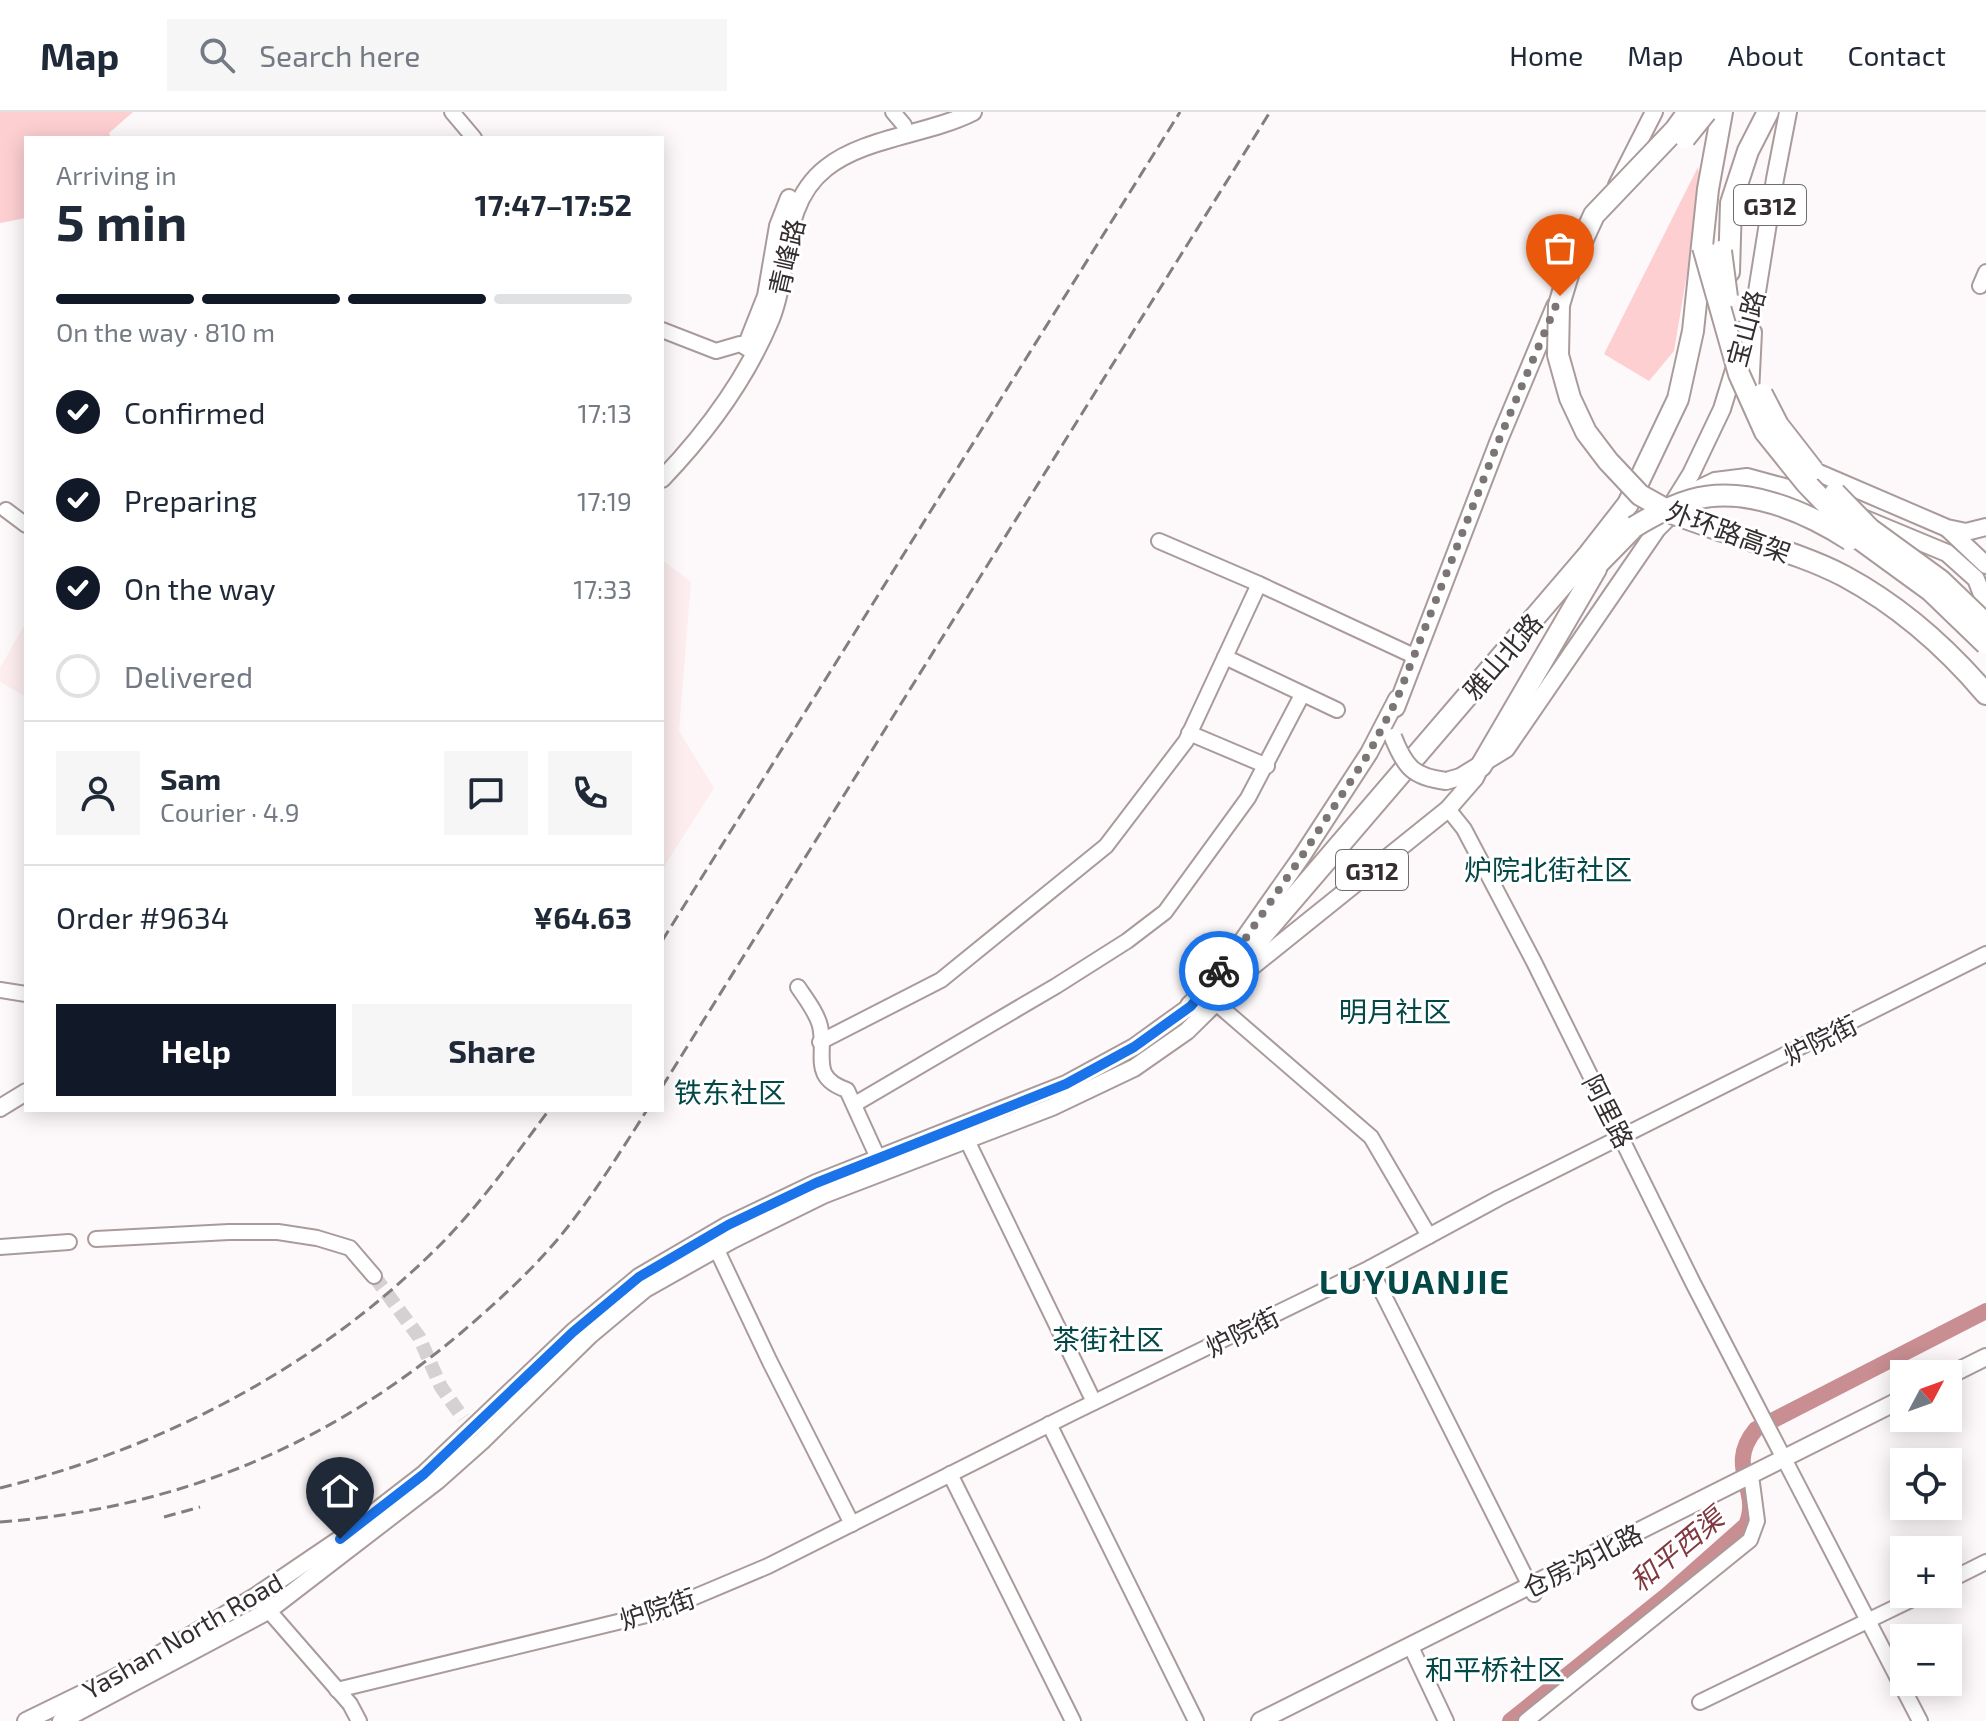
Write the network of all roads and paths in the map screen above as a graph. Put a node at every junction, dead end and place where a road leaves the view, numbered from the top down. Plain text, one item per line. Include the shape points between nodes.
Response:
1 (452, 112) edge
2 (946, 112) edge
3 (973, 112) edge
4 (1654, 112) edge
5 (1688, 112) edge
6 (1706, 112) edge
7 (1722, 112) edge
8 (1734, 112) edge
9 (1768, 112) edge
10 (1788, 112) edge
11 (898, 119) edge
12 (472, 136) edge
13 (1717, 250) junction
14 (1756, 298) junction
15 (664, 331) edge
16 (750, 350) junction
17 (664, 461) edge
18 (664, 477) edge
19 (6, 510) dead end
20 (24, 524) edge
21 (1947, 528) junction
22 (1657, 529) junction
23 (1984, 529) edge
24 (1159, 541) dead end
25 (1980, 550) edge
26 (1947, 553) junction
27 (1600, 562) junction
28 (1981, 572) edge
29 (1259, 584) junction
30 (1931, 591) junction
31 (1986, 605) edge
32 (1986, 624) edge
33 (1986, 644) edge
34 (1414, 656) junction
35 (1225, 657) junction
36 (1986, 672) edge
37 (1986, 694) edge
38 (1302, 695) junction
39 (1397, 699) junction
40 (1337, 710) dead end
41 (1189, 733) junction
42 (1267, 766) junction
43 (1481, 766) junction
44 (1448, 809) junction
45 (1986, 954) edge
46 (1254, 965) junction
47 (798, 987) dead end
48 (0, 990) edge
49 (24, 994) edge
50 (1216, 1003) junction
51 (1191, 1006) junction
52 (820, 1042) junction
53 (24, 1093) edge
54 (855, 1104) junction
55 (24, 1105) edge
56 (0, 1108) edge
57 (0, 1120) edge
58 (964, 1133) junction
59 (1622, 1137) junction
60 (878, 1158) junction
61 (1429, 1236) junction
62 (96, 1239) dead end
63 (69, 1242) dead end
64 (0, 1247) edge
65 (716, 1248) junction
66 (1370, 1268) junction
67 (374, 1276) tunnel mouth
68 (1986, 1357) edge
69 (1986, 1368) edge
70 (1962, 1369) edge
71 (1962, 1379) edge
72 (1094, 1402) junction
73 (1890, 1406) edge
74 (1890, 1414) edge
75 (1049, 1424) junction
76 (472, 1429) junction
77 (1787, 1461) junction
78 (950, 1474) junction
79 (1746, 1483) junction
80 (852, 1524) junction
81 (1986, 1562) edge
82 (1962, 1574) edge
83 (1532, 1591) junction
84 (256, 1596) junction
85 (1896, 1608) edge
86 (268, 1611) junction
87 (1868, 1622) junction
88 (1413, 1650) junction
89 (337, 1690) junction
90 (1700, 1702) dead end
91 (26, 1721) edge
92 (61, 1721) edge
93 (359, 1721) edge
94 (1073, 1721) edge
95 (1196, 1721) edge
96 (1260, 1721) edge
97 (1280, 1721) edge
98 (1446, 1721) edge
99 (1526, 1721) edge
100 (1920, 1721) edge

1 - 12 street
2 - 11 main road, 青峰路
3 - 16 main road, 青峰路 via 845,155 818,175 793,217 777,300
4 - 34 main road, G312 via 1560,296
5 - 37 highway, 外环路高架, bridge via 1594,215 1571,265 1559,305 1558,355 1586,432 1640,495 1674,514 1842,575 1911,621
6 - 36 highway, 外环路高架, bridge via 1641,179 1582,263 1572,303 1571,354 1578,391 1596,426 1647,484 1731,526 1842,560 1892,589
7 - 13 highway via 1708,189
8 - 13 highway via 1719,186
9 - 13 highway via 1748,151
10 - 14 main road, 宝山路 / G312
11 - 16 main road, 青峰路 via 839,146 795,187 778,226
13 - 30 highway, bridge via 1739,374 1765,432 1861,540
13 - 32 highway, bridge via 1749,370 1778,425 1816,474 1870,529 1940,580
13 - 51 highway, 雅山北路 via 1678,399 1628,504 1247,953
14 - 21 main road via 1750,393 1761,424 1785,455
14 - 22 main road, 宝山路 / G312 via 1722,409
15 - 16 street via 716,351 733,344
16 - 17 main road, 青峰路
16 - 18 main road, 青峰路 via 714,417
19 - 20 street
21 - 23 main road
21 - 25 main road
22 - 26 main road via 1696,490 1715,481 1747,477
22 - 43 main road, G312 via 1516,737
23 - 25 main road
24 - 29 street
25 - 26 main road
25 - 28 main road
26 - 28 main road
27 - 30 highway, bridge via 1634,527 1660,512 1692,499 1726,496 1795,509
27 - 43 highway
27 - 46 highway
28 - 31 main road
29 - 34 street
29 - 35 street
30 - 33 highway, bridge
34 - 39 main road, G312
35 - 38 street
35 - 41 street
38 - 40 street
38 - 42 street
39 - 43 main road, bridge via 1393,737 1414,773 1446,781
39 - 51 main road, Yashan North Road / G312 via 1302,856 1239,948
41 - 42 street
41 - 52 street via 1106,846 941,980
42 - 54 street via 1165,912 1056,986
43 - 44 main road, Yashan North Road / G312
44 - 46 main road, Yashan North Road / G312
44 - 59 street, 阿里路 via 1464,829
45 - 59 street, 炉院街
46 - 50 main road, Yashan North Road / G312
47 - 52 street via 820,1027
48 - 49 street
50 - 58 main road, Yashan North Road / G312 via 1134,1068 1052,1107
50 - 61 street via 1371,1137
51 - 58 main road, Yashan North Road / G312 via 1134,1047
52 - 54 street via 825,1075 847,1090
53 - 56 main road
54 - 60 street
55 - 57 main road
58 - 60 main road, Yashan North Road / G312
58 - 65 main road, Yashan North Road / G312
58 - 72 street
59 - 61 street, 炉院街
59 - 77 street, 阿里路
60 - 76 main road, Yashan North Road / G312 via 728,1225 639,1277
61 - 66 street, 炉院街
62 - 67 street via 278,1232 350,1248
63 - 64 street
65 - 76 main road, Yashan North Road / G312 via 645,1289
65 - 80 street
66 - 72 street, 炉院街
66 - 83 street
68 - 70 main road
69 - 71 main road
72 - 75 street, 炉院街
73 - 77 main road, 仓房沟北路
74 - 77 main road, 仓房沟北路
75 - 78 street, 炉院街
75 - 95 street
76 - 84 main road, Yashan North Road / G312 via 340,1539
76 - 86 main road, Yashan North Road / G312 via 437,1481
77 - 79 main road, 仓房沟北路
77 - 87 street, 阿里路
78 - 80 street, 炉院街
78 - 94 street
79 - 83 main road, 仓房沟北路
79 - 99 street via 1757,1521 1750,1540
80 - 89 street, 炉院街 via 659,1612
81 - 82 street
83 - 88 main road, 仓房沟北路
84 - 86 street
84 - 91 main road, Yashan North Road / G312 via 143,1664
85 - 87 street
86 - 89 street
86 - 92 main road, Yashan North Road / G312
87 - 90 street
87 - 100 street, 阿里路
88 - 96 main road, 仓房沟北路
88 - 97 main road, 仓房沟北路
88 - 98 street
89 - 93 street

